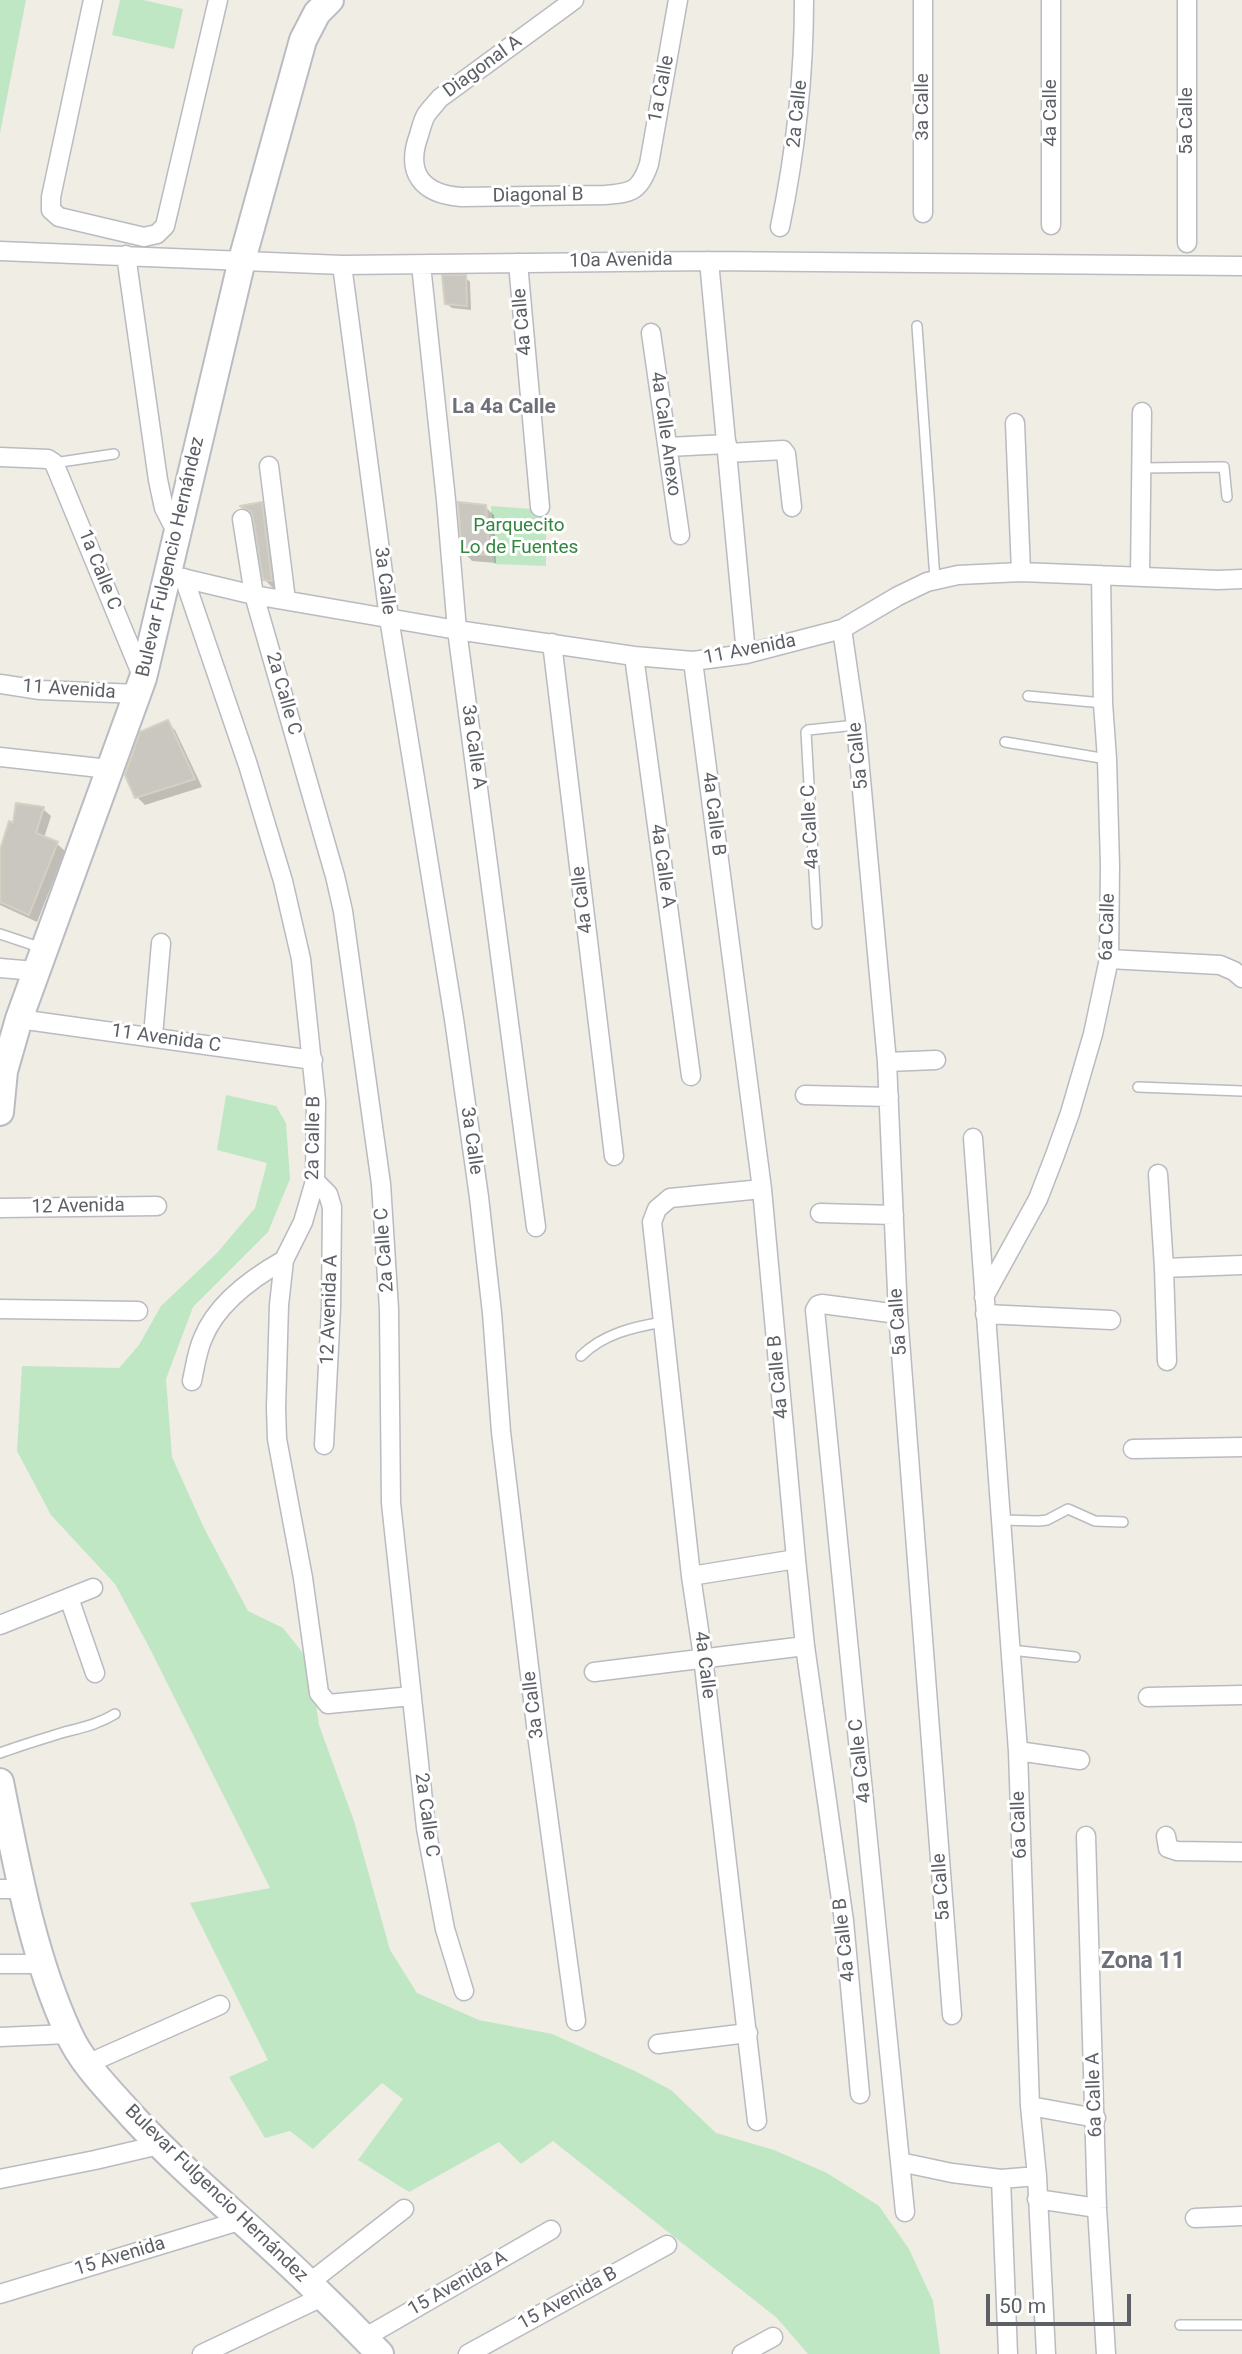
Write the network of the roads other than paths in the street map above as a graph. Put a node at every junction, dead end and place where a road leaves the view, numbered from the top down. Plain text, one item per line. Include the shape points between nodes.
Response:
1 (93, 0) edge
2 (218, 0) edge
3 (330, 0) edge
4 (574, 0) edge
5 (678, 0) edge
6 (804, 0) edge
7 (923, 0) edge
8 (1051, 0) edge
9 (1187, 0) edge
10 (644, 179) joint
11 (428, 187) joint
12 (923, 213) dead end
13 (1051, 225) dead end
14 (780, 227) dead end
15 (1187, 243) dead end
16 (0, 251) edge
17 (126, 256) junction
18 (242, 260) junction
19 (709, 261) junction
20 (518, 263) junction
21 (342, 265) junction
22 (421, 265) junction
23 (1242, 266) edge
24 (917, 326) dead end
25 (651, 333) dead end
26 (1142, 412) dead end
27 (1015, 423) dead end
28 (667, 447) junction
29 (727, 448) junction
30 (114, 454) dead end
31 (0, 457) edge
32 (54, 463) junction
33 (269, 466) dead end
34 (1141, 468) junction
35 (1227, 497) dead end
36 (540, 507) dead end
37 (792, 507) dead end
38 (242, 519) dead end
39 (177, 533) junction
40 (680, 535) dead end
41 (1021, 572) junction
42 (1101, 575) junction
43 (176, 576) junction
44 (1140, 577) junction
45 (935, 579) junction
46 (1242, 579) edge
47 (254, 595) junction
48 (286, 600) junction
49 (389, 618) junction
50 (842, 629) junction
51 (457, 630) junction
52 (552, 643) junction
53 (746, 654) junction
54 (634, 656) junction
55 (693, 661) junction
56 (0, 684) edge
57 (141, 686) junction
58 (1028, 696) dead end
59 (1103, 703) junction
60 (856, 725) junction
61 (1005, 742) dead end
62 (0, 757) edge
63 (1107, 759) junction
64 (109, 769) junction
65 (817, 924) dead end
66 (0, 934) edge
67 (161, 943) dead end
68 (39, 960) junction
69 (1109, 960) junction
70 (0, 968) edge
71 (1242, 978) edge
72 (19, 1019) junction
73 (153, 1036) junction
74 (313, 1060) junction
75 (936, 1060) dead end
76 (887, 1062) junction
77 (2, 1071) edge
78 (691, 1076) dead end
79 (1138, 1087) dead end
80 (1242, 1091) edge
81 (805, 1095) dead end
82 (889, 1097) junction
83 (0, 1112) edge
84 (973, 1139) dead end
85 (614, 1156) dead end
86 (1158, 1174) dead end
87 (315, 1181) junction
88 (762, 1189) junction
89 (157, 1206) dead end
90 (0, 1208) edge
91 (820, 1213) dead end
92 (894, 1215) junction
93 (536, 1227) dead end
94 (284, 1260) junction
95 (1242, 1265) edge
96 (1164, 1268) junction
97 (984, 1305) junction
98 (0, 1309) edge
99 (138, 1311) dead end
100 (898, 1314) junction
101 (1111, 1320) dead end
102 (663, 1322) junction
103 (581, 1356) dead end
104 (1167, 1361) dead end
105 (192, 1381) dead end
106 (324, 1446) dead end
107 (1242, 1447) edge
108 (1133, 1449) dead end
109 (1002, 1520) junction
110 (1123, 1522) dead end
111 (796, 1559) junction
112 (691, 1576) junction
113 (93, 1588) dead end
114 (69, 1598) junction
115 (0, 1625) edge
116 (805, 1646) junction
117 (1011, 1650) junction
118 (703, 1657) junction
119 (1075, 1657) dead end
120 (594, 1672) dead end
121 (95, 1673) dead end
122 (1242, 1695) edge
123 (412, 1696) junction
124 (1148, 1697) dead end
125 (115, 1714) dead end
126 (1018, 1751) junction
127 (0, 1753) edge
128 (1080, 1760) dead end
129 (0, 1782) edge
130 (1086, 1836) dead end
131 (1166, 1836) dead end
132 (1242, 1852) edge
133 (11, 1889) edge
134 (0, 1964) edge
135 (43, 1964) junction
136 (464, 1991) dead end
137 (220, 2005) dead end
138 (952, 2015) dead end
139 (576, 2021) dead end
140 (748, 2033) junction
141 (68, 2034) junction
142 (0, 2037) edge
143 (658, 2044) dead end
144 (87, 2064) junction
145 (860, 2094) dead end
146 (1030, 2106) junction
147 (1096, 2118) junction
148 (757, 2121) dead end
149 (159, 2145) junction
150 (900, 2162) junction
151 (1037, 2176) junction
152 (0, 2179) edge
153 (1000, 2179) junction
154 (1037, 2200) junction
155 (1097, 2208) junction
156 (404, 2209) dead end
157 (905, 2212) dead end
158 (1242, 2216) edge
159 (1195, 2218) dead end
160 (239, 2221) junction
161 (551, 2230) dead end
162 (667, 2245) dead end
163 (316, 2290) junction
164 (0, 2294) edge
165 (1180, 2325) dead end
166 (1242, 2325) edge
167 (773, 2337) dead end
168 (372, 2346) edge
169 (202, 2354) edge
170 (468, 2354) edge
171 (742, 2354) edge
172 (1008, 2354) edge
173 (1046, 2354) edge
174 (1106, 2354) edge

1 - 2 street via 51,210 59,217 144,237 165,226
3 - 18 street, Bulevar Fulgencio Hernández via 317,13 303,40
4 - 11 street, Diagonal A via 440,98 425,116 413,163
5 - 10 street, 1a Calle
6 - 14 street, 2a Calle via 800,106
7 - 12 street, 3a Calle
8 - 13 street, 4a Calle
9 - 15 street, 5a Calle
10 - 11 street, Diagonal B via 635,190 605,195 461,197
16 - 17 street, 10a Avenida
17 - 18 street, 10a Avenida
17 - 39 street via 158,480 164,508
18 - 21 street, 10a Avenida
18 - 39 street, Bulevar Fulgencio Hernández
19 - 20 street, 10a Avenida
19 - 23 street, 10a Avenida
19 - 29 street
20 - 22 street, 10a Avenida
20 - 36 street, 4a Calle
21 - 22 street, 10a Avenida
21 - 49 street, 3a Calle
22 - 51 street, 3a Calle A
24 - 45 lane
25 - 28 street, 4a Calle Anexo
26 - 34 street
27 - 41 street
28 - 29 street
28 - 40 street, 4a Calle Anexo
29 - 37 street via 783,450
29 - 53 street
30 - 32 lane
31 - 32 street via 48,458
32 - 57 street, 1a Calle C
33 - 48 street
34 - 35 lane via 1224,467
34 - 44 street
38 - 47 street, 2a Calle C
39 - 43 street, Bulevar Fulgencio Hernández
41 - 42 street, 11 Avenida
41 - 45 street, 11 Avenida
42 - 44 street, 11 Avenida
42 - 59 street, 6a Calle
43 - 47 street, 11 Avenida
43 - 57 street, Bulevar Fulgencio Hernández
43 - 74 street, 2a Calle B via 248,765 294,920
44 - 46 street, 11 Avenida
45 - 50 street, 11 Avenida
47 - 48 street, 11 Avenida
47 - 123 street, 2a Calle C via 343,911 380,1184 389,1309 391,1503
48 - 49 street, 11 Avenida
49 - 51 street, 11 Avenida
49 - 139 street, 3a Calle via 479,1197 500,1432
50 - 53 street, 11 Avenida
50 - 60 street, 5a Calle
51 - 52 street, 11 Avenida
51 - 93 street, 3a Calle A
52 - 54 street, 11 Avenida
52 - 85 street, 4a Calle
53 - 55 street, 11 Avenida
54 - 55 street, 11 Avenida
54 - 78 street, 4a Calle A
55 - 88 street, 4a Calle B
56 - 57 street, 11 Avenida via 40,690
57 - 64 street, Bulevar Fulgencio Hernández
58 - 59 lane
59 - 63 street, 6a Calle
60 - 65 lane, 4a Calle C via 807,730
60 - 76 street, 5a Calle
61 - 63 lane
62 - 64 street
63 - 69 street, 6a Calle
64 - 68 street, Bulevar Fulgencio Hernández
66 - 68 lane
67 - 73 street
68 - 70 street
68 - 72 street, Bulevar Fulgencio Hernández
69 - 71 street via 1220,965
69 - 97 street, 6a Calle via 1093,1034 1055,1155
72 - 73 street, 11 Avenida C
72 - 77 street, Bulevar Fulgencio Hernández
73 - 74 street, 11 Avenida C
74 - 87 street, 2a Calle B
75 - 76 street
76 - 82 street, 5a Calle
77 - 83 street, Bulevar Fulgencio Hernández
79 - 80 lane
81 - 82 street
82 - 92 street, 5a Calle
84 - 97 street, 6a Calle
86 - 96 street
87 - 94 street, 2a Calle B via 303,1222
87 - 106 street, 12 Avenida A via 328,1194 332,1207
88 - 102 street, 4a Calle via 670,1198 657,1209 652,1222
88 - 111 street, 4a Calle B
89 - 90 street, 12 Avenida
91 - 92 street
92 - 100 street, 5a Calle
94 - 105 street via 223,1307 202,1339
94 - 123 street, 2a Calle B via 276,1439 319,1693 328,1704
95 - 96 street
96 - 104 street
97 - 101 street
97 - 109 street, 6a Calle
98 - 99 street
100 - 138 street, 5a Calle
100 - 150 street, 4a Calle C via 822,1304 815,1310
102 - 103 lane via 609,1336
102 - 112 street, 4a Calle
107 - 108 street
109 - 110 lane via 1047,1520 1068,1509 1095,1521
109 - 117 street, 6a Calle
111 - 112 street
111 - 116 street, 4a Calle B
112 - 118 street, 4a Calle
113 - 114 street
114 - 115 street
114 - 121 street
116 - 118 street
116 - 145 street, 4a Calle B via 844,1921
117 - 119 lane
117 - 126 street, 6a Calle
118 - 120 street
118 - 140 street, 4a Calle
122 - 124 street
123 - 136 street, 2a Calle C via 426,1828 445,1929
125 - 127 lane via 86,1728
126 - 128 street
126 - 146 street, 6a Calle
129 - 133 street, Bulevar Fulgencio Hernández
130 - 147 street, 6a Calle A
131 - 132 street via 1168,1848 1177,1851
133 - 135 street, Bulevar Fulgencio Hernández
134 - 135 street
135 - 141 street, Bulevar Fulgencio Hernández
137 - 144 street
140 - 143 street
140 - 148 street, 4a Calle
141 - 142 street
141 - 144 street, Bulevar Fulgencio Hernández
144 - 149 street, Bulevar Fulgencio Hernández
146 - 147 street
146 - 151 street, 6a Calle
147 - 155 street, 6a Calle A
149 - 152 street
149 - 160 street, Bulevar Fulgencio Hernández
150 - 153 street
150 - 157 street, 4a Calle C
151 - 153 street
151 - 154 street, 6a Calle
153 - 172 street
154 - 155 street
154 - 173 street, 6a Calle
155 - 174 street, 6a Calle A
156 - 163 street
158 - 159 street
160 - 163 street, Bulevar Fulgencio Hernández
160 - 164 street, 15 Avenida
161 - 168 street, 15 Avenida A
162 - 170 street, 15 Avenida B
163 - 168 street, Bulevar Fulgencio Hernández
163 - 169 street
165 - 166 lane
167 - 171 street

